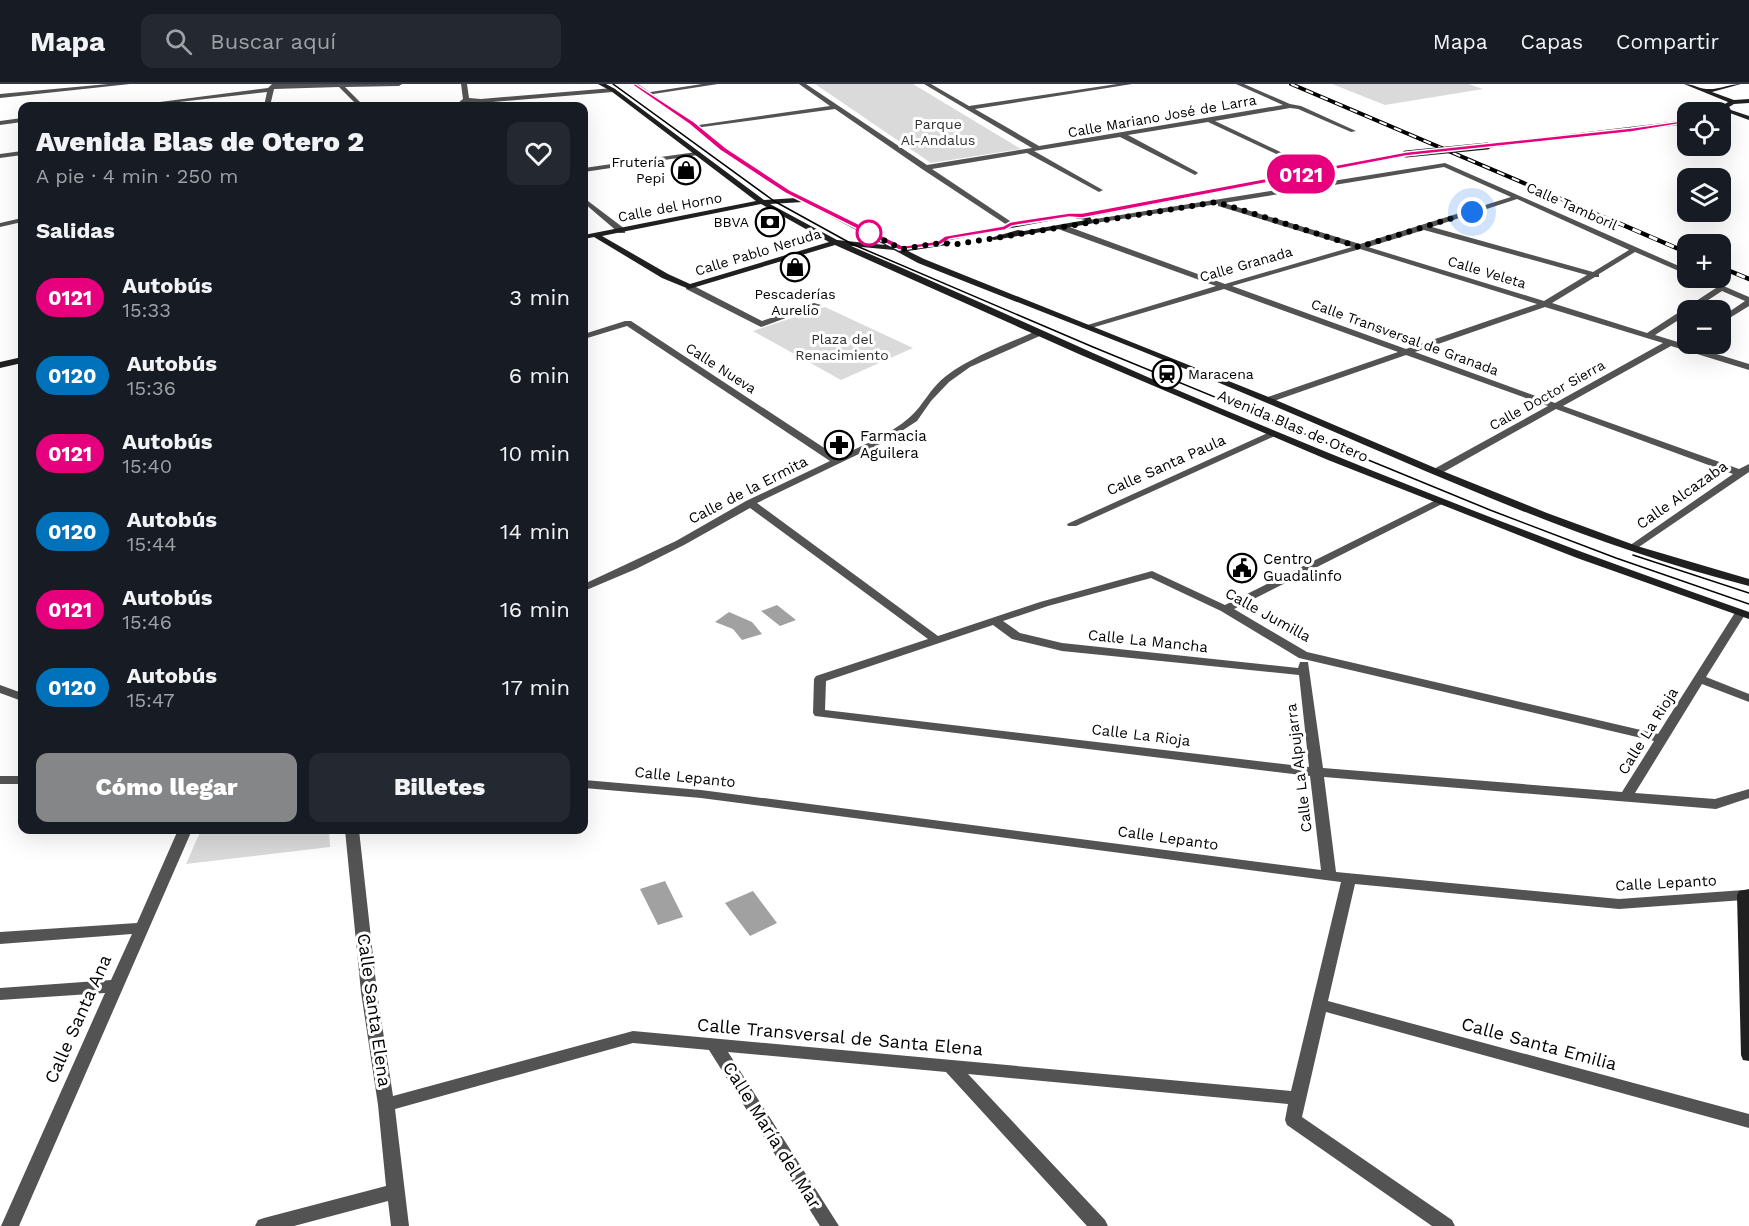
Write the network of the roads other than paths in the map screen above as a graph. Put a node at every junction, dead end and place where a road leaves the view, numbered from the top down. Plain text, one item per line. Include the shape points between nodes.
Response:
1 (129, 84) edge
2 (399, 84) edge
3 (464, 84) edge
4 (601, 84) edge
5 (634, 84) edge
6 (715, 84) edge
7 (802, 84) edge
8 (927, 84) edge
9 (1129, 84) edge
10 (1239, 84) edge
11 (1687, 84) edge
12 (1738, 84) edge
13 (340, 85) edge
14 (272, 87) edge
15 (613, 90) junction
16 (1708, 91) junction
17 (647, 93) junction
18 (0, 96) edge
19 (466, 100) junction
20 (1749, 101) edge
21 (134, 102) edge
22 (164, 102) edge
23 (268, 102) edge
24 (357, 102) edge
25 (463, 102) edge
26 (1733, 102) junction
27 (1290, 106) junction
28 (835, 107) junction
29 (969, 108) junction
30 (1736, 114) junction
31 (1731, 115) edge
32 (1749, 117) edge
33 (1209, 120) junction
34 (18, 121) edge
35 (0, 123) edge
36 (1677, 123) edge
37 (695, 126) junction
38 (1353, 131) dead end
39 (1122, 135) junction
40 (1039, 149) junction
41 (1029, 151) junction
42 (18, 154) edge
43 (696, 154) junction
44 (0, 156) edge
45 (1287, 157) dead end
46 (924, 168) junction
47 (588, 169) edge
48 (1195, 173) dead end
49 (1099, 190) dead end
50 (1517, 197) junction
51 (808, 201) junction
52 (762, 202) junction
53 (1217, 202) junction
54 (588, 203) edge
55 (1082, 216) junction
56 (18, 221) edge
57 (1089, 222) junction
58 (0, 225) edge
59 (1007, 226) junction
60 (1061, 227) junction
61 (1427, 228) junction
62 (622, 231) junction
63 (1024, 233) junction
64 (596, 235) junction
65 (588, 236) edge
66 (835, 242) junction
67 (940, 243) junction
68 (1359, 247) junction
69 (902, 249) junction
70 (1635, 249) junction
71 (872, 257) junction
72 (1677, 268) edge
73 (1596, 275) junction
74 (1222, 285) junction
75 (689, 287) junction
76 (1722, 288) joint
77 (1749, 301) edge
78 (818, 304) dead end
79 (1545, 304) junction
80 (1731, 314) edge
81 (1085, 327) junction
82 (1039, 333) junction
83 (1649, 335) junction
84 (588, 336) edge
85 (1671, 342) junction
86 (1677, 343) edge
87 (1407, 352) junction
88 (1713, 354) edge
89 (18, 361) edge
90 (0, 365) edge
91 (1749, 367) edge
92 (1268, 400) junction
93 (1556, 405) junction
94 (1272, 434) junction
95 (837, 461) junction
96 (1745, 470) edge
97 (1436, 472) junction
98 (1438, 502) junction
99 (750, 503) junction
100 (1072, 524) dead end
101 (1633, 548) junction
102 (1749, 583) edge
103 (588, 584) edge
104 (1225, 609) junction
105 (1745, 614) edge
106 (994, 620) junction
107 (935, 639) junction
108 (1303, 655) junction
109 (1305, 672) junction
110 (1700, 679) junction
111 (0, 689) edge
112 (18, 696) edge
113 (1749, 698) edge
114 (1663, 739) junction
115 (1316, 772) junction
116 (0, 780) edge
117 (18, 780) edge
118 (588, 784) edge
119 (1749, 793) edge
120 (1625, 798) junction
121 (183, 834) edge
122 (352, 834) edge
123 (1329, 876) junction
124 (1349, 878) junction
125 (1747, 894) edge
126 (140, 928) junction
127 (0, 938) edge
128 (114, 986) junction
129 (0, 994) edge
130 (1320, 1004) junction
131 (714, 1044) junction
132 (1749, 1055) edge
133 (951, 1067) junction
134 (1297, 1098) junction
135 (386, 1105) junction
136 (1749, 1121) edge
137 (395, 1191) junction
138 (10, 1226) edge
139 (264, 1226) edge
140 (399, 1226) edge
141 (830, 1226) edge
142 (1099, 1226) edge
143 (1446, 1226) edge

1 - 18 street
1 - 21 street
2 - 13 street
3 - 19 street
4 - 15 street, Avenida Blas de Otero
5 - 17 street, Avenida Blas de Otero
6 - 17 street
7 - 28 street
8 - 29 street
9 - 29 street
10 - 27 street
11 - 16 street
12 - 16 street
13 - 14 street
13 - 24 street
14 - 22 street
14 - 23 street
15 - 19 street
15 - 43 street, Avenida Blas de Otero
16 - 26 street
17 - 37 street, Avenida Blas de Otero
19 - 25 street
20 - 26 street
26 - 30 street via 1725,106
27 - 33 street, Calle Mariano José de Larra
27 - 38 street
28 - 37 street
28 - 46 street
29 - 40 street
30 - 31 street
30 - 32 street
33 - 39 street, Calle Mariano José de Larra
33 - 45 street
34 - 35 street
36 - 55 street, bridge via 1406,154
37 - 51 street, Avenida Blas de Otero via 723,149
39 - 40 street, Calle Mariano José de Larra
39 - 48 street
40 - 41 street, Calle Mariano José de Larra
41 - 46 street, Calle Mariano José de Larra
41 - 49 street
42 - 44 street
43 - 47 street
43 - 52 street, Avenida Blas de Otero
46 - 59 street
50 - 53 street, Calle Tamboril via 1445,165
50 - 61 street, Calle Granada
50 - 70 street, Calle Tamboril
51 - 52 street, Calle del Horno
51 - 69 street, Avenida Blas de Otero
52 - 62 street, Calle del Horno
52 - 66 street, Avenida Blas de Otero
53 - 57 street
53 - 68 street, Calle Veleta
54 - 62 street
55 - 57 street
55 - 59 street
56 - 58 street
57 - 60 street
59 - 63 street
59 - 67 street
60 - 63 street
60 - 74 street, Calle Transversal de Granada
61 - 68 street, Calle Granada
61 - 73 street
62 - 64 street, Calle del Horno
63 - 67 street via 958,244
64 - 65 street, Calle del Horno
64 - 75 street
66 - 69 street
66 - 71 street, Avenida Blas de Otero
66 - 75 street, Calle Pablo Neruda
67 - 69 street
68 - 74 street, Calle Granada
68 - 79 street, Calle Veleta
69 - 71 street
69 - 81 street, Avenida Blas de Otero via 921,261
70 - 72 street, Calle Tamboril
70 - 73 street
71 - 82 street, Avenida Blas de Otero
73 - 79 street
74 - 81 street, Calle Granada
74 - 87 street, Calle Transversal de Granada
75 - 78 street via 761,324
76 - 77 street
76 - 83 street
77 - 80 street
79 - 83 street, Calle Veleta
79 - 87 street
81 - 92 street, Avenida Blas de Otero
82 - 94 street, Avenida Blas de Otero
82 - 95 street, Calle de la Ermita via 967,365 946,380 914,419
83 - 85 street, Calle Veleta
84 - 95 street, Calle Nueva via 628,323
85 - 86 street, Calle Veleta
85 - 93 street, Calle Doctor Sierra
87 - 92 street
87 - 93 street, Calle Transversal de Granada
88 - 91 street, Calle Veleta
89 - 90 street
92 - 97 street, Avenida Blas de Otero
93 - 96 street, Calle Transversal de Granada
93 - 97 street, Calle Doctor Sierra
94 - 98 street, Avenida Blas de Otero
94 - 100 street, Calle Santa Paula
95 - 99 street, Calle de la Ermita
96 - 101 street, Calle Alcazaba
97 - 101 street, Avenida Blas de Otero
98 - 104 street
98 - 105 street, Avenida Blas de Otero via 1582,559
99 - 103 street, Calle de la Ermita via 680,543
99 - 107 street
101 - 102 street, Avenida Blas de Otero
104 - 106 street, Calle Jumilla via 1152,574
104 - 108 street, Calle Jumilla
105 - 110 street, Calle La Rioja
106 - 107 street, Calle Jumilla
106 - 109 street, Calle La Mancha via 1016,636 1062,647
107 - 115 street, Calle La Rioja via 820,679 819,713
108 - 109 street, Calle La Alpujarra
108 - 114 street, Calle Jumilla
109 - 115 street, Calle La Alpujarra
110 - 113 street
110 - 114 street, Calle La Rioja
111 - 112 street
114 - 120 street, Calle La Rioja
115 - 120 street, Calle La Rioja
115 - 123 street, Calle La Alpujarra
116 - 117 street
118 - 123 street, Calle Lepanto via 701,794
119 - 120 street via 1716,804
121 - 126 street, Calle Santa Ana
122 - 135 street, Calle Santa Elena
123 - 124 street, Calle Lepanto
124 - 125 street, Calle Lepanto via 1619,904
124 - 130 street
125 - 132 street
126 - 127 street
126 - 128 street, Calle Santa Ana
128 - 129 street
128 - 138 street, Calle Santa Ana
130 - 134 street
130 - 136 street, Calle Santa Emilia
131 - 133 street, Calle Transversal de Santa Elena
131 - 135 street, Calle Transversal de Santa Elena via 633,1037
131 - 141 street, Calle María del Mar
133 - 134 street, Calle Transversal de Santa Elena
133 - 142 street
134 - 143 street via 1293,1120
135 - 137 street, Calle Santa Elena
137 - 139 street
137 - 140 street, Calle Santa Elena

